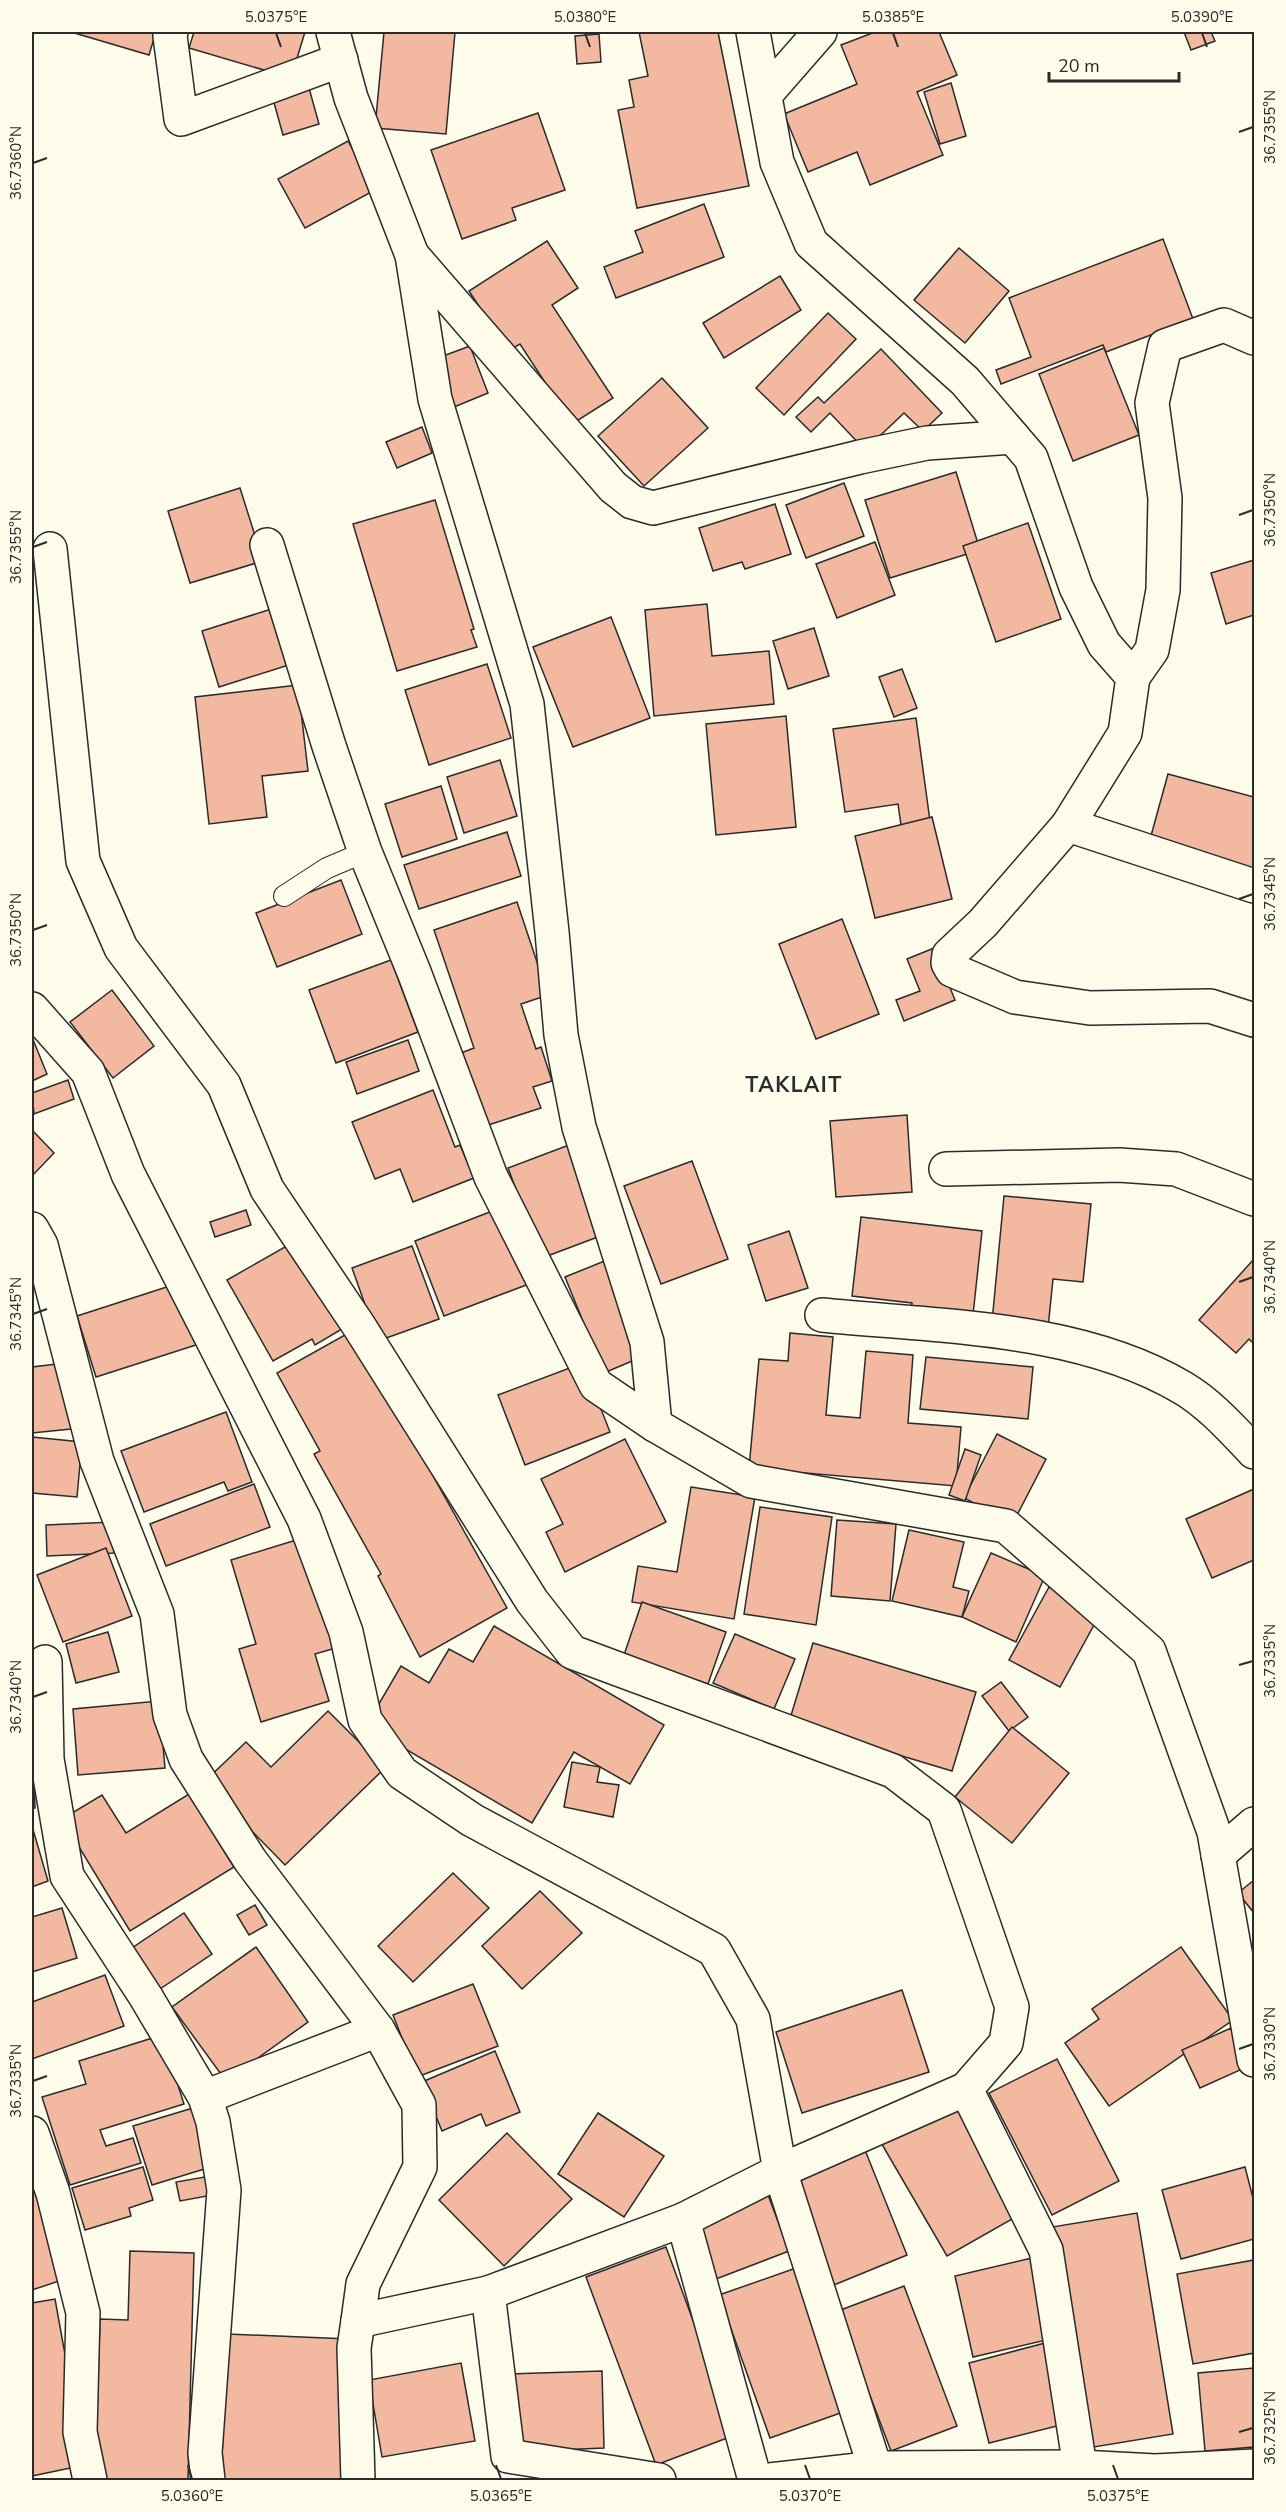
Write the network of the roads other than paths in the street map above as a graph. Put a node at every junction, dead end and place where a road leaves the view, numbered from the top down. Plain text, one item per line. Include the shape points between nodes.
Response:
1 (171, 32) edge
2 (753, 32) edge
3 (820, 32) edge
4 (337, 46) edge
5 (765, 95) junction
6 (412, 255) junction
7 (1254, 338) edge
8 (1013, 437) junction
9 (267, 545) dead end
10 (50, 549) dead end
11 (1133, 677) junction
12 (1068, 825) junction
13 (366, 852) junction
14 (1254, 886) edge
15 (284, 896) dead end
16 (32, 1009) edge
17 (1254, 1020) edge
18 (946, 1169) dead end
19 (1254, 1199) edge
20 (32, 1229) edge
21 (822, 1315) dead end
22 (655, 1425) junction
23 (1254, 1452) edge
24 (45, 1662) dead end
25 (1254, 1824) edge
26 (1218, 1855) junction
27 (378, 2030) junction
28 (1254, 2060) edge
29 (966, 2089) junction
30 (205, 2097) junction
31 (32, 2133) edge
32 (780, 2171) junction
33 (683, 2220) junction
34 (488, 2293) junction
35 (358, 2321) junction
36 (1254, 2466) edge
37 (1080, 2467) junction
38 (878, 2474) edge
39 (973, 2475) edge
40 (90, 2481) edge
41 (208, 2481) edge
42 (358, 2481) edge
43 (659, 2481) edge
44 (755, 2481) edge
45 (770, 2481) edge

1 - 4 street via 181,119
2 - 5 street
3 - 5 street
4 - 6 street via 351,98
5 - 8 street via 777,162 811,243 965,381
6 - 8 street via 613,488 632,502 653,508 927,443
6 - 22 street via 435,399 527,704 561,1035 579,1127 647,1342
7 - 11 street via 1224,325 1165,346 1152,403 1165,498 1163,590 1152,650
8 - 11 street via 1031,458 1090,616 1104,644
9 - 13 street
10 - 29 street via 83,861 121,948 224,1085 267,1189 359,1326 532,1601 572,1652 893,1771 944,1810 1012,2007 1006,2043
11 - 12 street via 1125,733
12 - 14 street
12 - 17 street via 983,923 949,955 952,970 1016,997 1090,1008 1210,1006
13 - 15 lane via 327,868
13 - 22 street via 491,1178 590,1375 596,1385
16 - 32 street via 87,1072 128,1174 304,1519 346,1632 365,1720 402,1773 472,1820 714,1950 753,2019
18 - 19 street via 1119,1165 1176,1169
20 - 27 street via 41,1245 97,1461 157,1614 170,1715 186,1759 250,1860
21 - 23 street via 1035,1336 1112,1355 1184,1388 1224,1420
22 - 26 street via 751,1481 1006,1526 1149,1651 1214,1832
24 - 30 street via 47,1759 67,1876 146,1996
25 - 26 street
26 - 28 street
27 - 30 street
27 - 35 street via 419,2105 420,2167 363,2284
29 - 32 street
29 - 37 street via 1046,2250
30 - 41 street via 224,2190 206,2442
31 - 40 street via 53,2193 83,2313 80,2432
32 - 33 street
32 - 38 street
33 - 34 street
33 - 44 street
34 - 35 street
34 - 43 street via 508,2456
35 - 42 street via 354,2348
36 - 37 street via 1155,2471
37 - 39 street
38 - 39 street
38 - 45 street

